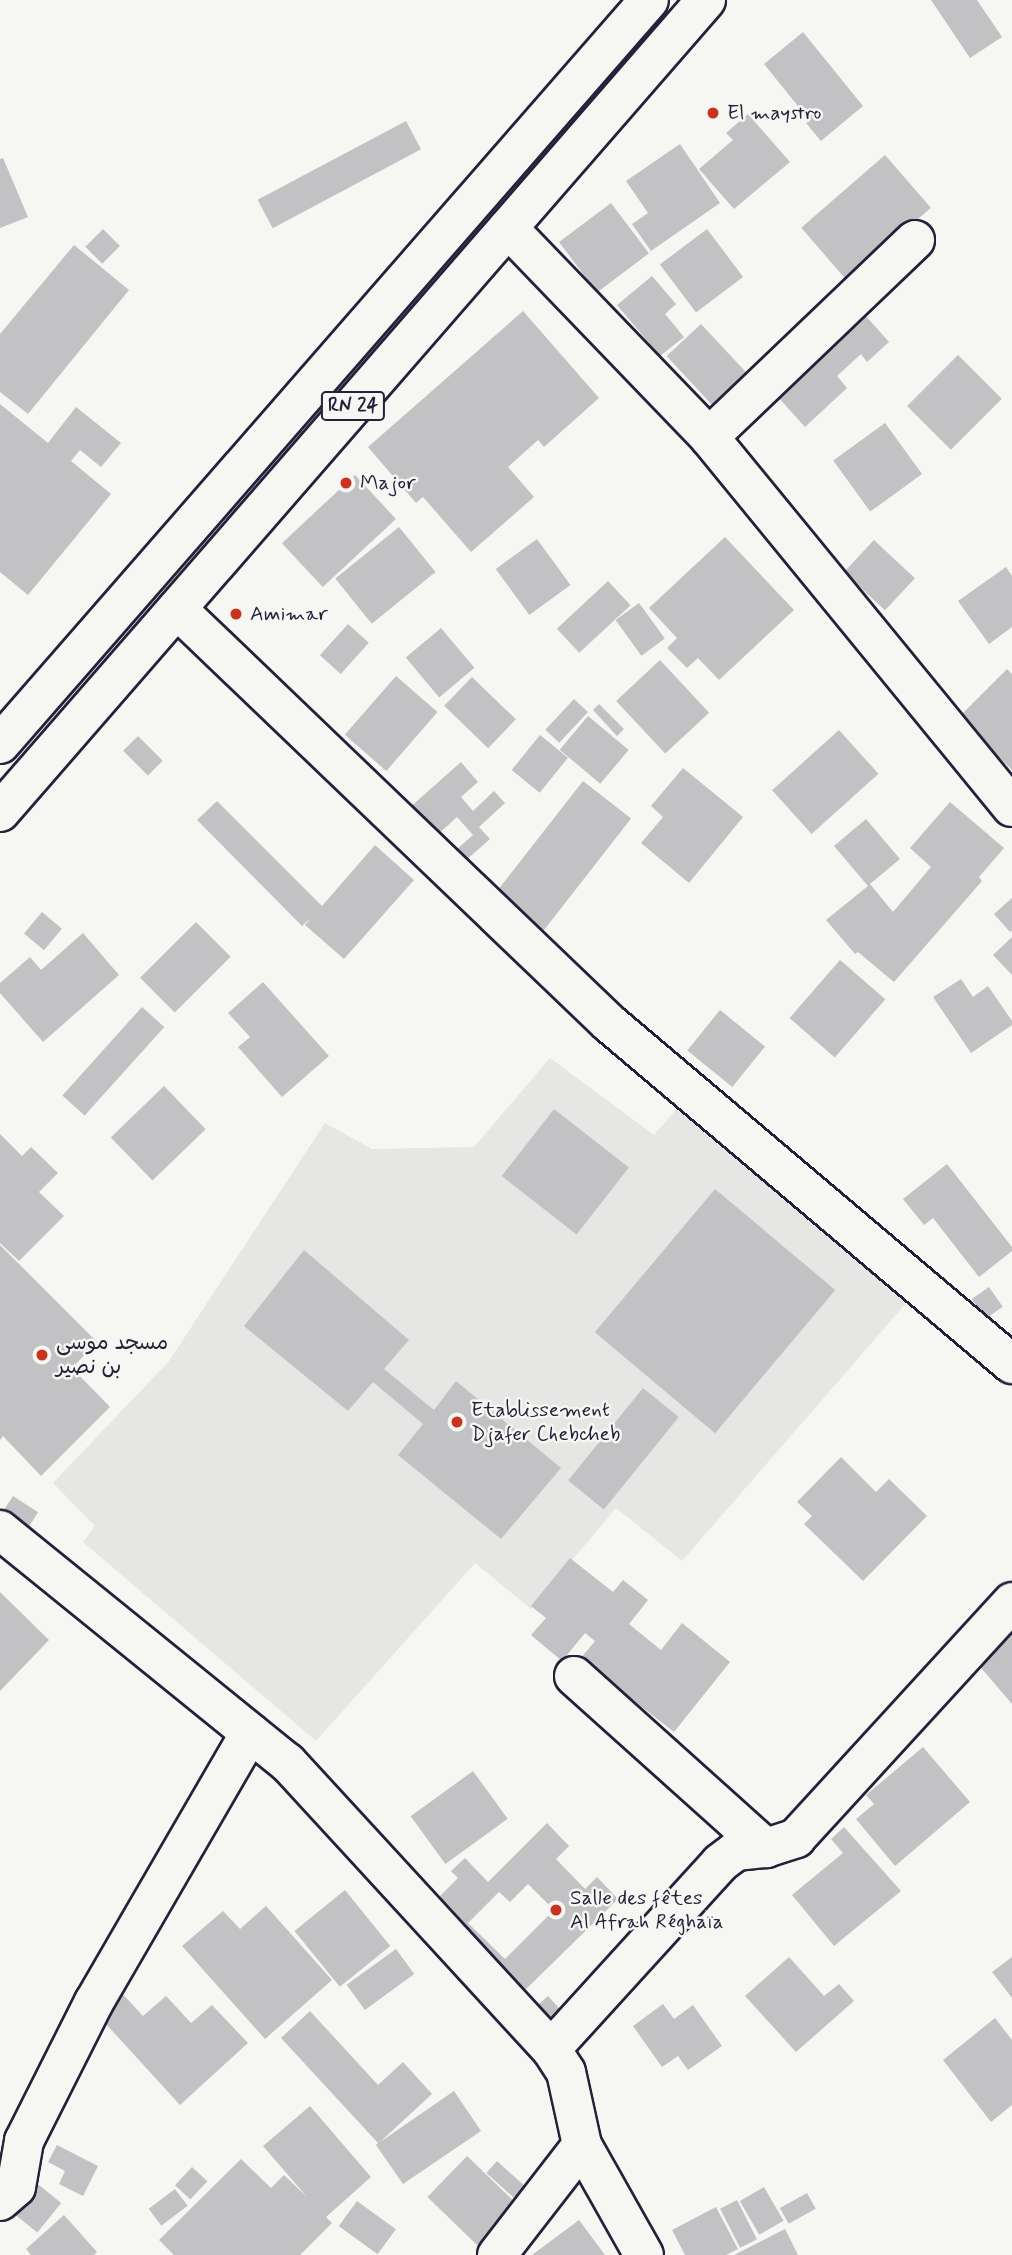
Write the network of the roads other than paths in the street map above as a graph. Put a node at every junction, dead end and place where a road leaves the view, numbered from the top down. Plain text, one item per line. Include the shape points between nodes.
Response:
1 (649, 0) edge
2 (706, 0) edge
3 (508, 228) junction
4 (915, 240) dead end
5 (709, 438) junction
6 (177, 609) junction
7 (0, 744) edge
8 (1012, 807) edge
9 (0, 812) edge
10 (1012, 1364) edge
11 (0, 1530) edge
12 (1012, 1602) edge
13 (574, 1676) dead end
14 (250, 1733) junction
15 (766, 1848) junction
16 (551, 2049) junction
17 (582, 2146) junction
18 (0, 2201) edge
19 (497, 2255) edge
20 (644, 2255) edge

1 - 7 main road, RN 24
2 - 3 main road, RN 24
3 - 5 main road
3 - 6 main road, RN 24
4 - 5 main road
5 - 8 main road
6 - 9 main road, RN 24
6 - 10 main road via 609,1023
11 - 14 main road
12 - 15 main road via 796,1839
13 - 15 main road
14 - 16 main road via 287,1762
14 - 18 main road via 94,2002 24,2141 16,2187
15 - 16 main road via 736,1852 720,1863
16 - 17 main road via 566,2072
17 - 19 main road
17 - 20 main road

